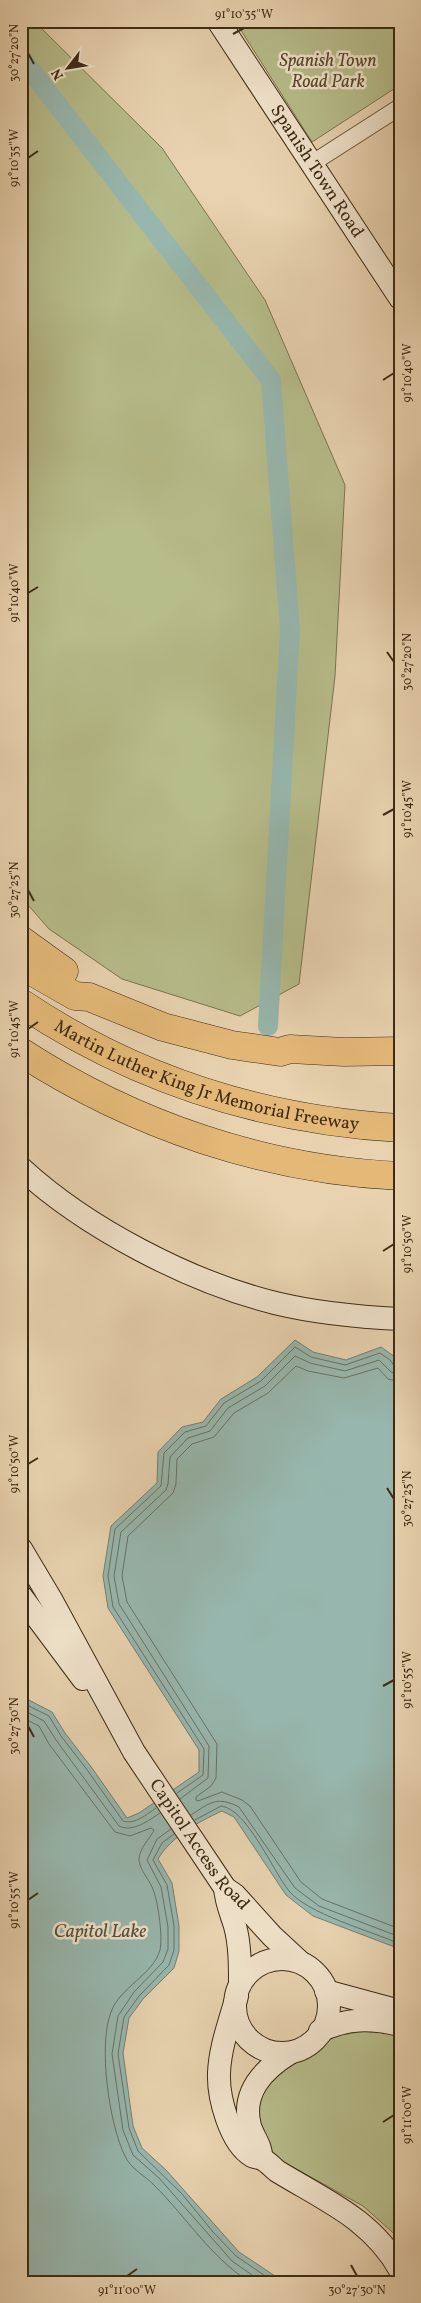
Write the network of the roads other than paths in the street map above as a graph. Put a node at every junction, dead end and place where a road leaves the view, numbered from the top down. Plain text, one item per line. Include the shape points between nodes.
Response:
1 (218, 21) edge
2 (400, 107) edge
3 (311, 164) junction
4 (400, 298) edge
5 (21, 940) edge
6 (21, 965) edge
7 (89, 997) junction
8 (21, 1003) edge
9 (400, 1051) edge
10 (21, 1052) edge
11 (280, 1052) junction
12 (400, 1069) edge
13 (400, 1128) edge
14 (21, 1168) edge
15 (400, 1176) edge
16 (400, 1319) edge
17 (21, 1549) edge
18 (21, 1596) edge
19 (114, 1717) junction
20 (225, 1888) junction
21 (299, 1961) junction
22 (239, 1990) junction
23 (326, 1991) junction
24 (400, 2011) edge
25 (400, 2025) edge
26 (320, 2031) junction
27 (290, 2053) junction
28 (261, 2158) junction
29 (400, 2270) edge

1 - 3 main road, Spanish Town Road
2 - 3 street
3 - 4 main road, Spanish Town Road
5 - 7 highway via 82,984
6 - 7 highway via 75,996
7 - 11 highway via 142,1020 183,1032 232,1045
8 - 13 highway, Martin Luther King Jr Memorial Freeway via 117,1058 201,1091 290,1116
9 - 11 highway via 290,1049
10 - 15 highway via 114,1104 200,1139 340,1171
11 - 12 highway via 289,1058
14 - 16 main road via 88,1218 184,1271 248,1295 300,1308
17 - 19 main road, Capitol Access Road
18 - 19 main road, Capitol Access Road
19 - 20 main road, Capitol Access Road
20 - 21 main road, Capitol Access Road
20 - 22 main road via 225,1900 236,1928
21 - 22 main road via 264,1962 252,1969
21 - 23 main road via 315,1971
22 - 27 main road via 238,2022 250,2041 271,2053
22 - 28 main road via 222,2051 219,2088 224,2111 239,2142 252,2156
23 - 24 main road
23 - 26 main road via 327,2017
25 - 26 main road via 350,2020
26 - 27 main road via 304,2047
27 - 28 main road via 268,2068 252,2093 248,2110 250,2125 262,2150
28 - 29 main road via 350,2214 377,2239

